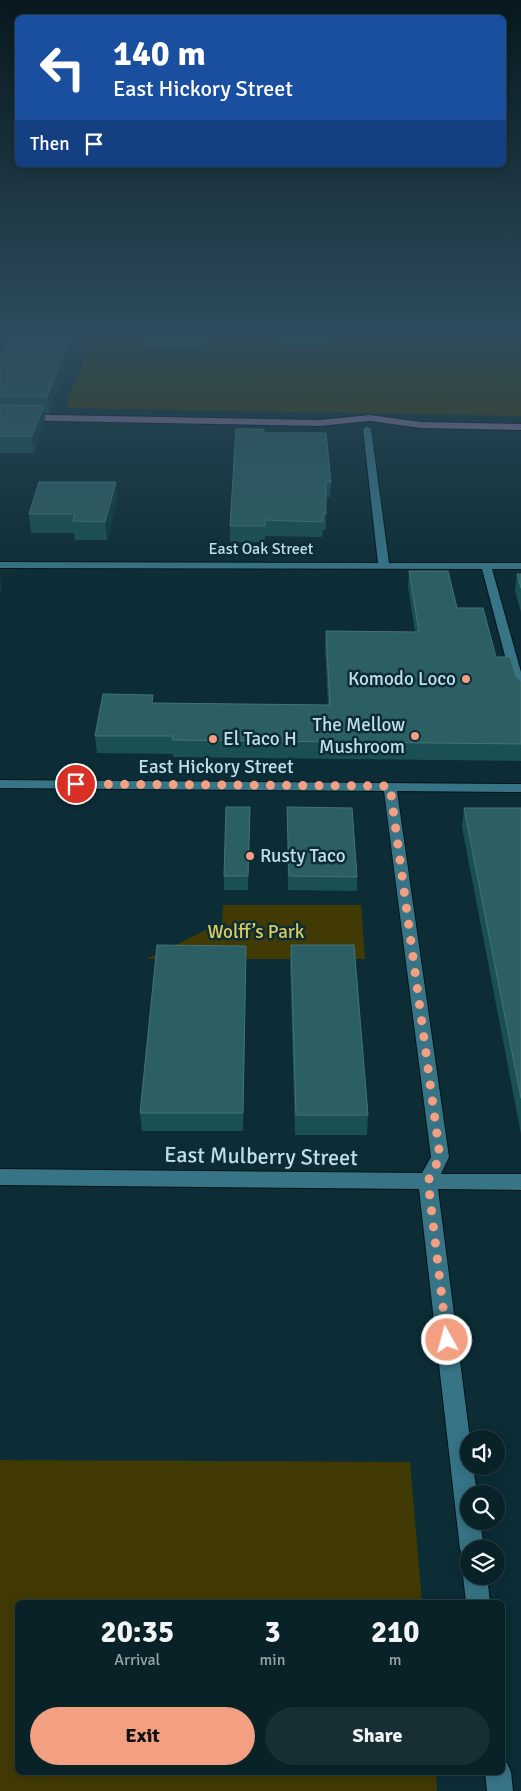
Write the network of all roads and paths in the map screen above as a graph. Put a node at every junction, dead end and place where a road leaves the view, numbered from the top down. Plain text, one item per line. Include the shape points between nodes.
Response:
1 (0, 417) edge
2 (319, 423) junction
3 (421, 425) junction
4 (521, 426) edge
5 (376, 429) junction
6 (0, 565) edge
7 (384, 566) junction
8 (486, 566) junction
9 (521, 566) edge
10 (521, 694) edge
11 (0, 784) edge
12 (390, 786) junction
13 (521, 788) edge
14 (0, 1177) edge
15 (428, 1181) junction
16 (521, 1182) edge
17 (471, 1540) edge
18 (476, 1585) edge
19 (478, 1600) edge
20 (498, 1775) edge
21 (500, 1791) edge

1 - 2 main road
2 - 3 main road via 336,419 406,420
2 - 5 main road via 336,428
3 - 4 main road
3 - 5 main road via 407,429
5 - 7 street
6 - 7 street, East Oak Street
7 - 8 street, East Oak Street
8 - 9 street, East Oak Street
8 - 10 street
11 - 12 street, East Hickory Street
12 - 13 street, East Hickory Street
12 - 15 street via 440,1157
14 - 15 street, East Mulberry Street
15 - 16 street, East Mulberry Street
15 - 17 street
18 - 19 street
20 - 21 street

